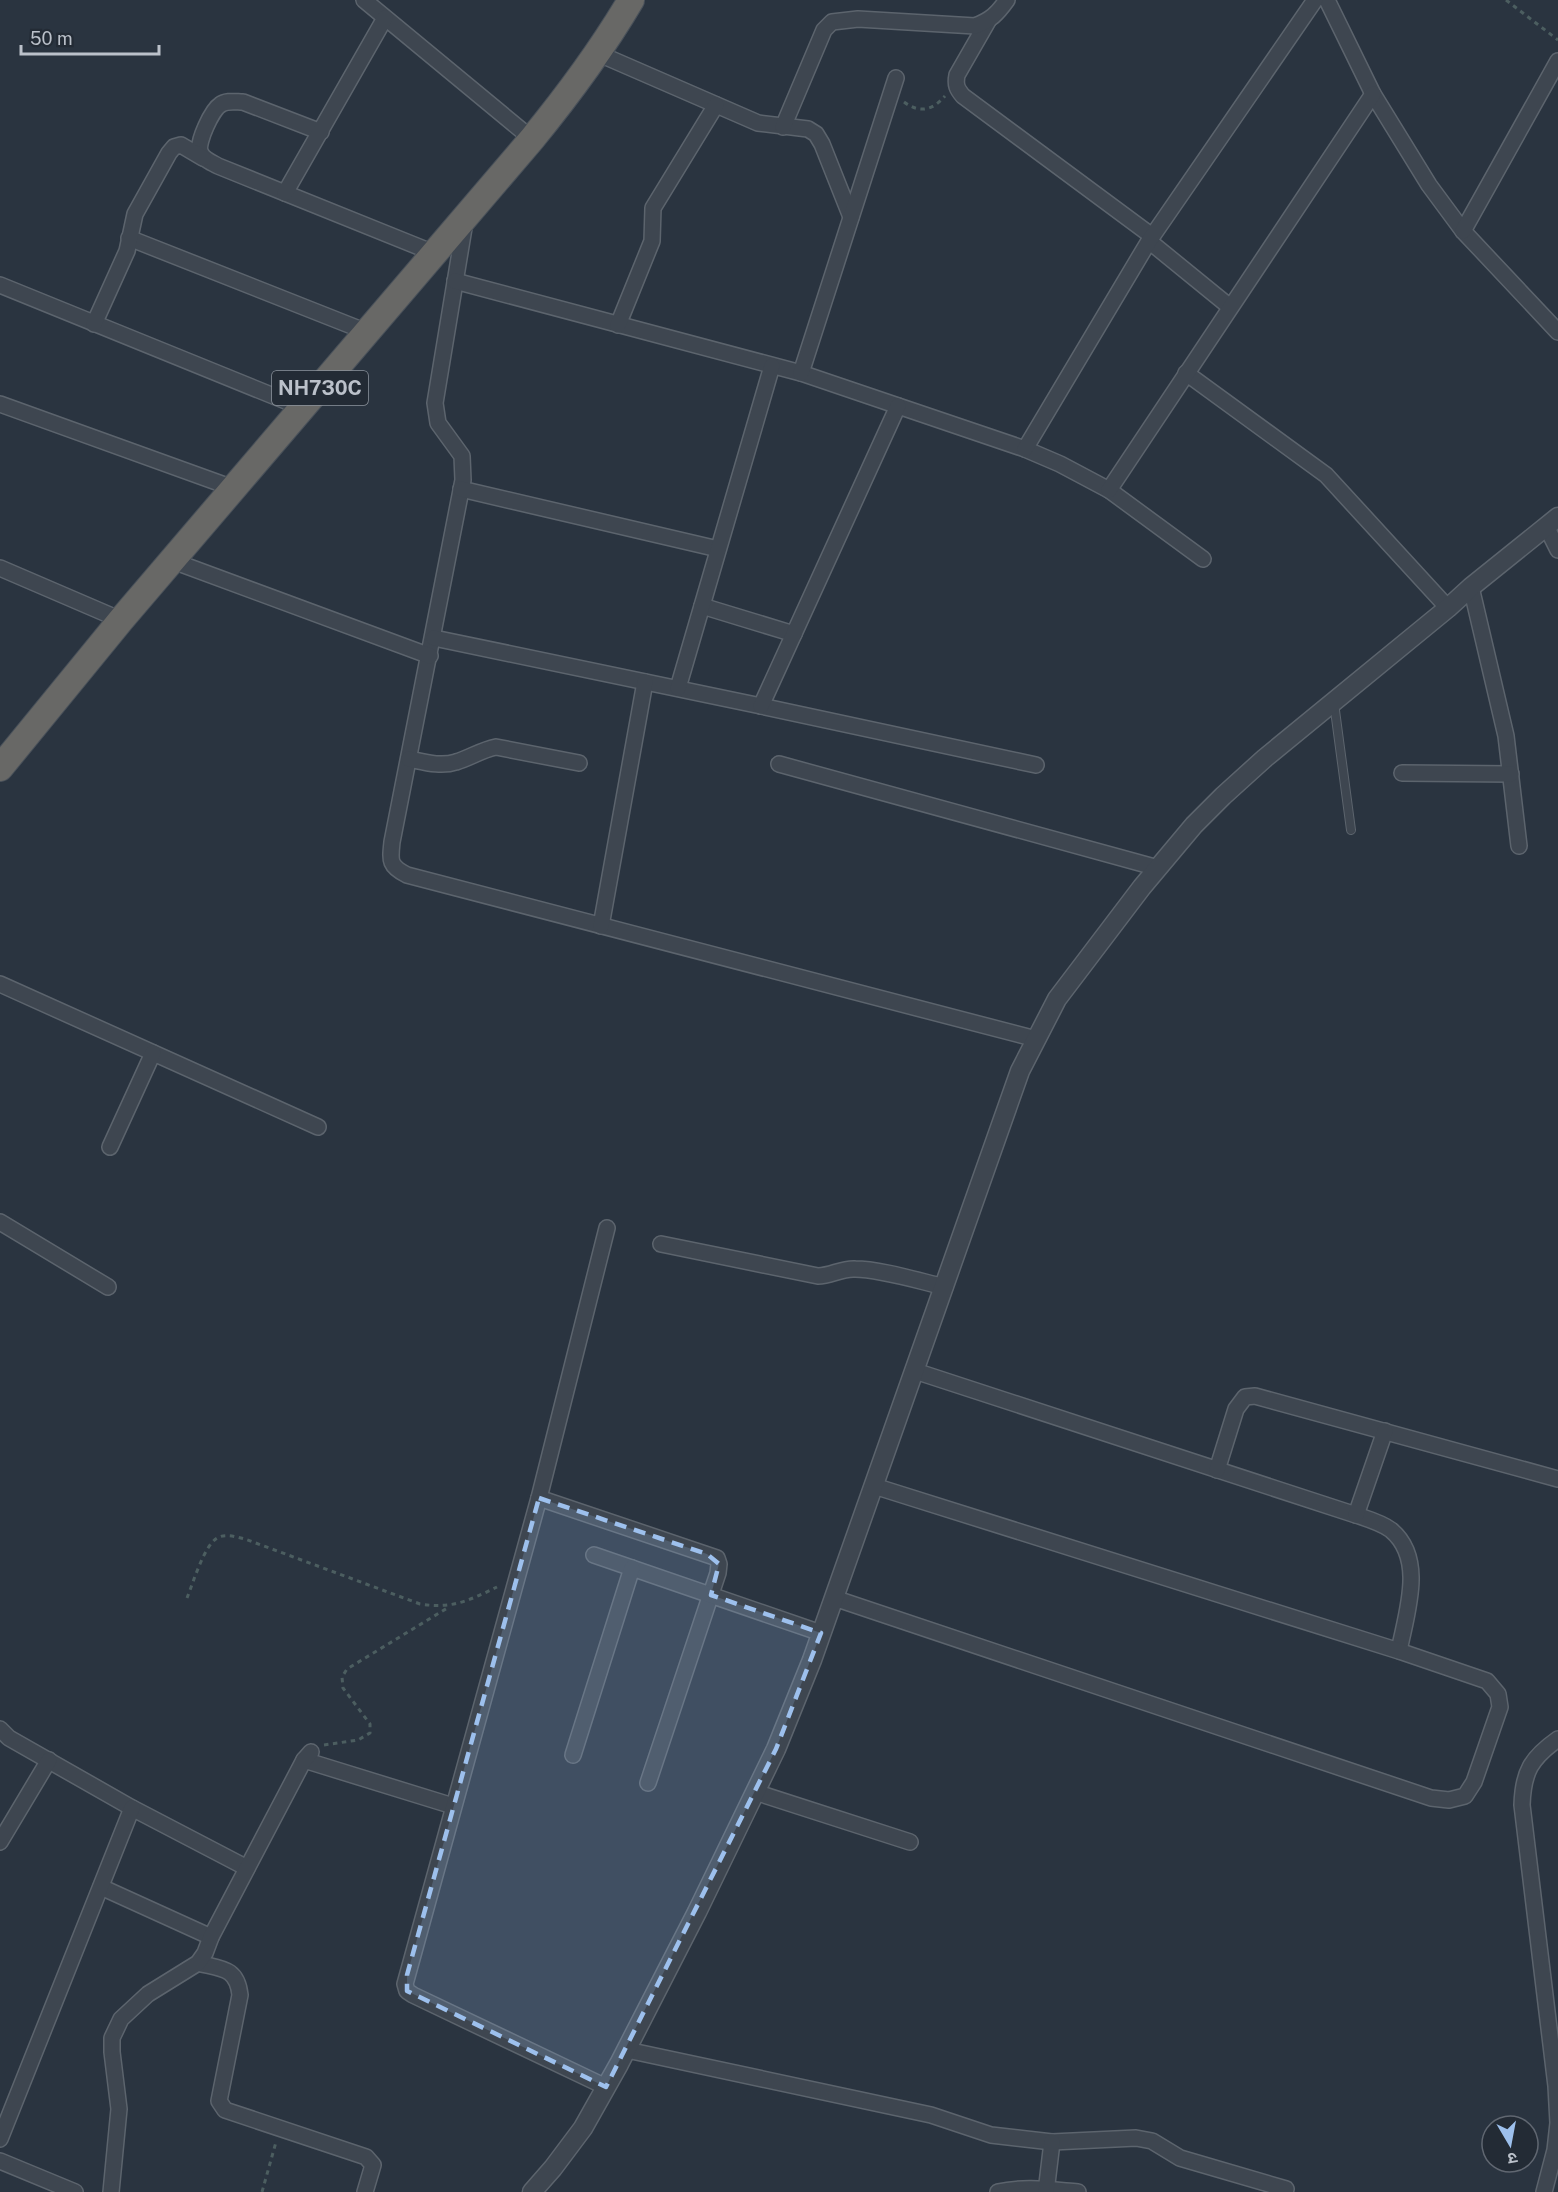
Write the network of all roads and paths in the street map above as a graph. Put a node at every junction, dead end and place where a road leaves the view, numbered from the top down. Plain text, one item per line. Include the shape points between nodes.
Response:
1 (364, 0) edge
2 (631, 0) edge
3 (1007, 0) edge
4 (1315, 0) edge
5 (1326, 0) edge
6 (1506, 0) edge
7 (385, 18) junction
8 (988, 21) junction
9 (1558, 40) edge
10 (597, 52) junction
11 (1558, 61) edge
12 (955, 83) junction
13 (893, 85) joint
14 (1373, 94) junction
15 (717, 105) junction
16 (783, 127) junction
17 (321, 132) junction
18 (532, 139) junction
19 (203, 158) junction
20 (285, 193) junction
21 (466, 217) junction
22 (851, 217) junction
23 (1463, 231) junction
24 (129, 238) junction
25 (1150, 238) junction
26 (435, 254) junction
27 (455, 281) junction
28 (0, 285) edge
29 (1230, 307) junction
30 (94, 324) junction
31 (618, 325) junction
32 (367, 332) junction
33 (1558, 332) edge
34 (772, 366) junction
35 (801, 373) junction
36 (1186, 373) junction
37 (0, 404) edge
38 (898, 406) junction
39 (303, 408) junction
40 (1025, 449) junction
41 (233, 488) junction
42 (461, 489) junction
43 (1109, 489) junction
44 (1552, 521) edge
45 (718, 549) junction
46 (1558, 550) edge
47 (1203, 559) dead end
48 (173, 561) junction
49 (0, 568) edge
50 (1471, 587) junction
51 (702, 606) junction
52 (1448, 608) junction
53 (122, 620) junction
54 (794, 634) junction
55 (434, 638) junction
56 (430, 656) junction
57 (645, 682) junction
58 (678, 688) junction
59 (1334, 702) junction
60 (761, 706) junction
61 (409, 759) junction
62 (579, 763) dead end
63 (779, 764) dead end
64 (1036, 765) dead end
65 (0, 768) edge
66 (1402, 773) dead end
67 (1511, 774) junction
68 (1351, 830) dead end
69 (1519, 846) dead end
70 (1158, 868) junction
71 (601, 926) junction
72 (0, 984) edge
73 (1036, 1039) junction
74 (153, 1053) junction
75 (318, 1127) dead end
76 (110, 1147) dead end
77 (0, 1222) edge
78 (607, 1228) dead end
79 (661, 1244) dead end
80 (108, 1287) dead end
81 (945, 1287) junction
82 (915, 1371) junction
83 (1385, 1431) junction
84 (1217, 1470) junction
85 (1558, 1479) edge
86 (874, 1486) junction
87 (539, 1498) junction
88 (1356, 1515) junction
89 (594, 1555) dead end
90 (632, 1568) junction
91 (517, 1577) junction
92 (711, 1595) junction
93 (187, 1598) dead end
94 (834, 1598) junction
95 (451, 1606) junction
96 (821, 1633) junction
97 (1399, 1651) junction
98 (0, 1729) edge
99 (1558, 1739) edge
100 (573, 1755) dead end
101 (308, 1756) junction
102 (49, 1760) junction
103 (648, 1783) dead end
104 (755, 1792) junction
105 (453, 1806) junction
106 (132, 1808) junction
107 (0, 1842) edge
108 (910, 1842) dead end
109 (247, 1868) junction
110 (100, 1887) junction
111 (211, 1937) junction
112 (198, 1963) junction
113 (627, 2050) junction
114 (606, 2087) junction
115 (280, 2129) junction
116 (0, 2139) edge
117 (1052, 2142) junction
118 (0, 2161) edge
119 (49, 2188) edge
120 (1286, 2189) dead end
121 (1046, 2191) edge
122 (75, 2192) edge
123 (111, 2192) edge
124 (262, 2192) edge
125 (365, 2192) edge
126 (532, 2192) edge
127 (998, 2192) edge
128 (1078, 2192) edge
129 (1544, 2192) edge

1 - 7 street
2 - 10 highway, NH730C
3 - 8 street
4 - 25 street
5 - 14 street
6 - 9 path
7 - 17 street
7 - 18 street
8 - 12 street
8 - 16 street via 975,26 858,19 832,22 824,30
10 - 15 street
10 - 18 highway, NH730C
11 - 23 street
12 - 13 path via 929,109 909,106
12 - 25 street via 963,96
13 - 22 street
14 - 23 street via 1429,185
14 - 29 street
15 - 16 street via 758,123
15 - 31 street via 653,208 652,241
16 - 22 street via 808,129 816,134
17 - 19 street via 243,102 230,101 219,105 201,137 199,150
17 - 20 street
18 - 21 highway, NH730C
19 - 20 street
19 - 24 street via 181,145 174,147 141,201
20 - 26 street
21 - 26 highway, NH730C
21 - 27 street
22 - 35 street
23 - 33 street
24 - 30 street via 122,264
24 - 32 street
25 - 29 street
25 - 40 street
26 - 32 highway, NH730C
27 - 31 street
27 - 42 street via 435,403 438,423 462,456
28 - 30 street
29 - 36 street
30 - 39 street
31 - 34 street
32 - 39 highway, NH730C
34 - 35 street
34 - 45 street
35 - 38 street
36 - 43 street
36 - 52 street via 1326,475
37 - 41 street
38 - 40 street
38 - 54 street
39 - 41 highway, NH730C
40 - 43 street
41 - 48 highway, NH730C
42 - 45 street
42 - 55 street
43 - 47 street
44 - 46 street
44 - 50 street
45 - 51 street
48 - 53 highway, NH730C
48 - 56 street
49 - 53 street
50 - 52 street
50 - 67 street via 1506,736
51 - 54 street
51 - 58 street
52 - 59 street
53 - 65 highway, NH730C
54 - 60 street
55 - 56 street
55 - 57 street
56 - 61 street
57 - 58 street
57 - 71 street
58 - 60 street
59 - 68 lane
59 - 70 street via 1223,796
60 - 64 street
61 - 62 street via 454,763 496,747
61 - 71 street via 392,842 391,860 396,869
63 - 70 street
66 - 67 street
67 - 69 street
70 - 73 street via 1057,999
71 - 73 street
72 - 74 street
73 - 81 street via 1020,1071
74 - 75 street
74 - 76 street
77 - 80 street
78 - 87 street
79 - 81 street via 812,1275 826,1276 853,1269
81 - 82 street
82 - 84 street
82 - 86 street
83 - 84 street via 1255,1396 1245,1397 1236,1409
83 - 85 street
83 - 88 street
84 - 88 street
86 - 94 street
86 - 97 street
87 - 91 street
87 - 92 street via 717,1558 718,1573
88 - 97 street via 1391,1530 1410,1561 1411,1586
89 - 90 street
90 - 92 street
90 - 100 street
91 - 95 path
91 - 105 street
92 - 96 street
92 - 103 street
93 - 95 path via 209,1546 226,1535 420,1604
94 - 96 street
94 - 97 street via 1431,1798 1449,1800 1465,1796 1496,1723 1498,1694 1487,1682
95 - 101 path via 347,1669 342,1677 343,1688 370,1724 370,1733 358,1740 324,1745
96 - 104 street
98 - 102 street
99 - 129 street via 1539,1752 1527,1771 1522,1805 1556,2086 1555,2150
101 - 105 street
101 - 109 street
102 - 106 street
102 - 107 street
104 - 108 street
104 - 113 street
105 - 114 street via 406,1975 406,1991
106 - 109 street
106 - 110 street
109 - 111 street
110 - 111 street
110 - 116 street
111 - 112 street
112 - 115 street via 229,1972 238,1981 240,1995 219,2101 225,2110
112 - 123 street via 148,1994 121,2019 112,2038 119,2109
113 - 114 street
113 - 117 street via 931,2115 991,2135
114 - 126 street via 583,2128
115 - 124 path
115 - 125 street via 366,2157 374,2165
117 - 120 street via 1136,2138 1152,2141 1180,2158
117 - 121 street
118 - 119 street
119 - 122 street
121 - 127 street
121 - 128 street

